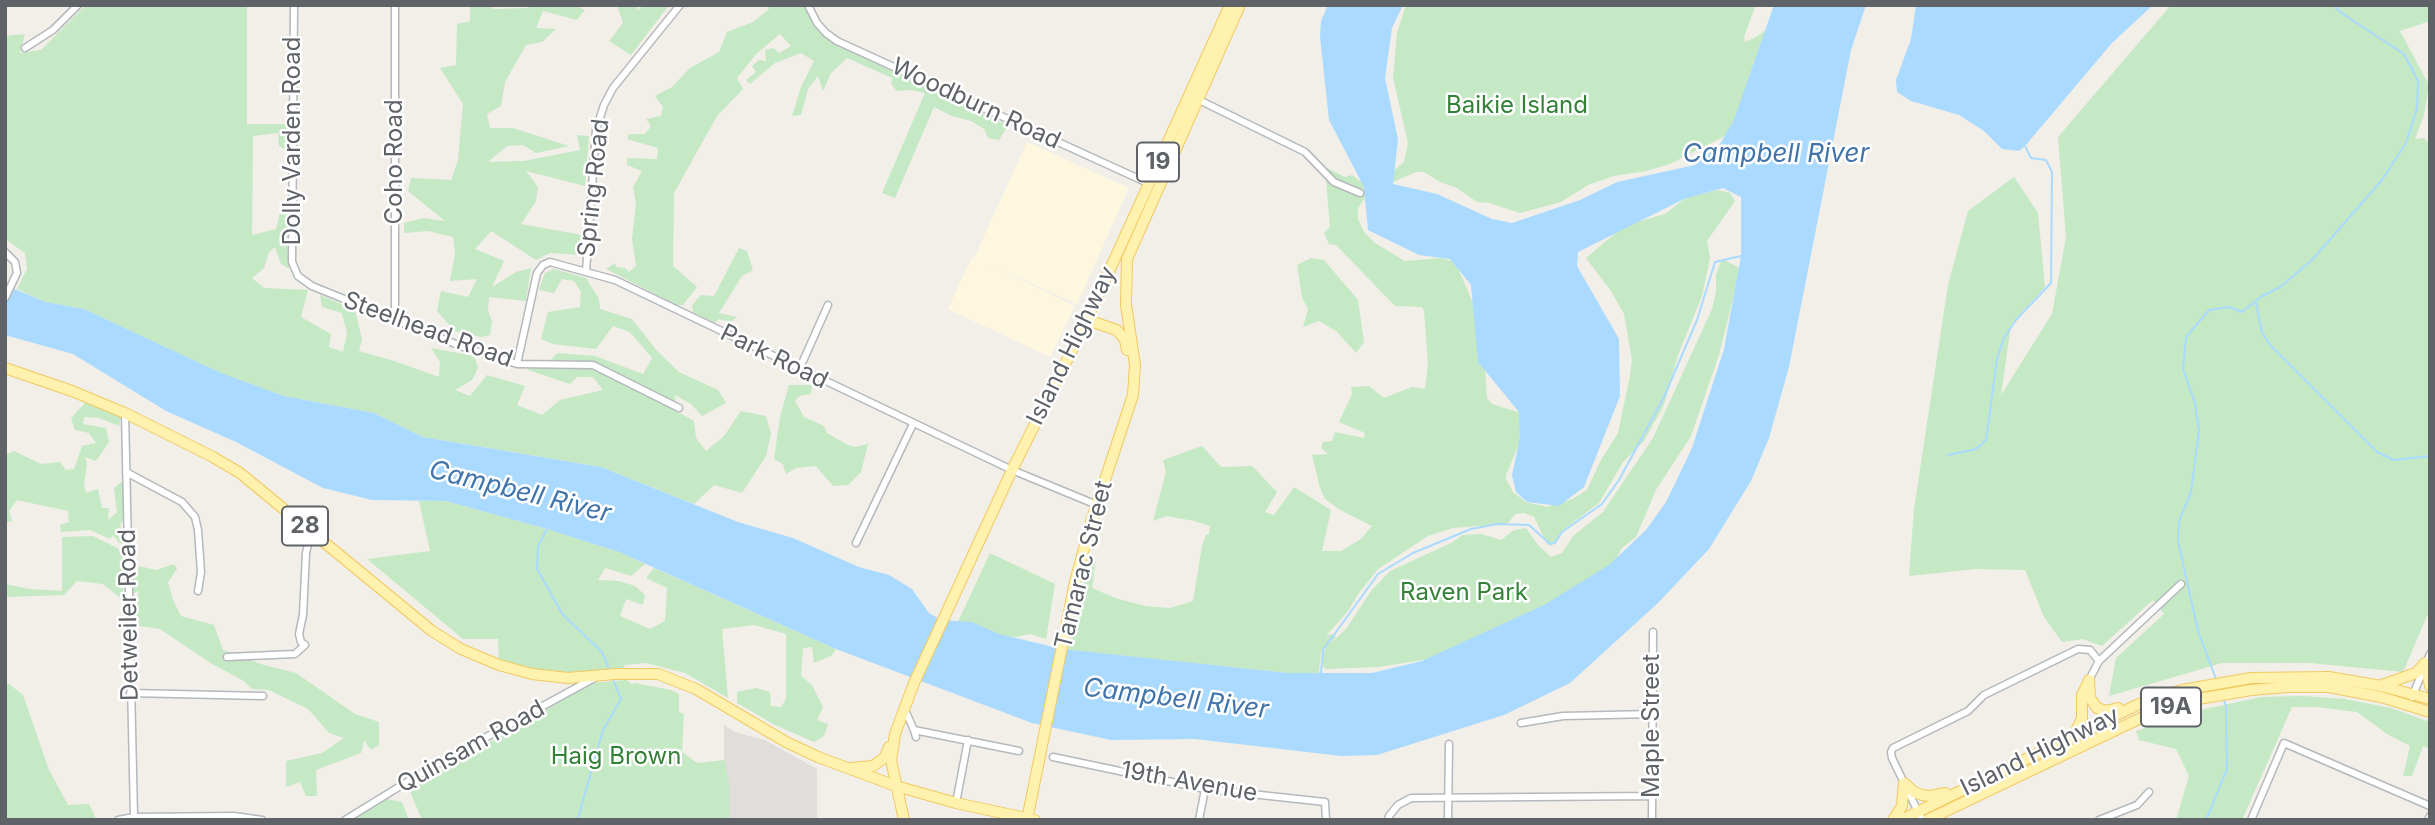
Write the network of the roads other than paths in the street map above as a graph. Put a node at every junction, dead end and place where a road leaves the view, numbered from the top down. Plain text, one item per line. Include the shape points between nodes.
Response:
1 (78, 5) edge
2 (294, 5) edge
3 (395, 5) edge
4 (680, 5) edge
5 (808, 5) edge
6 (1230, 5) edge
7 (1240, 5) edge
8 (26, 48) dead end
9 (1194, 97) junction
10 (1153, 186) junction
11 (1360, 193) dead end
12 (5, 252) edge
13 (586, 272) junction
14 (298, 276) joint
15 (5, 298) edge
16 (828, 305) dead end
17 (395, 320) junction
18 (1087, 320) junction
19 (517, 364) junction
20 (5, 368) edge
21 (799, 370) junction
22 (1133, 395) junction
23 (679, 408) dead end
24 (125, 413) junction
25 (913, 424) junction
26 (1012, 470) junction
27 (126, 472) junction
28 (1097, 505) junction
29 (315, 533) junction
30 (856, 543) dead end
31 (2181, 584) dead end
32 (198, 591) dead end
33 (1653, 632) dead end
34 (123, 637) dead end
35 (227, 657) dead end
36 (2428, 659) edge
37 (130, 660) junction
38 (2099, 661) junction
39 (599, 676) junction
40 (2089, 680) junction
41 (2381, 686) junction
42 (2430, 686) edge
43 (130, 693) junction
44 (2414, 694) junction
45 (263, 696) dead end
46 (2430, 699) edge
47 (2139, 704) junction
48 (2409, 705) junction
49 (904, 709) junction
50 (2430, 712) edge
51 (1652, 714) junction
52 (1521, 723) dead end
53 (895, 734) junction
54 (2075, 734) junction
55 (968, 740) junction
56 (1449, 744) dead end
57 (1019, 751) dead end
58 (1053, 757) dead end
59 (848, 768) junction
60 (1985, 778) junction
61 (1904, 783) junction
62 (896, 786) junction
63 (1205, 789) junction
64 (2148, 792) dead end
65 (1652, 796) junction
66 (1449, 797) junction
67 (956, 803) junction
68 (2430, 806) edge
69 (1951, 808) junction
70 (134, 817) junction
71 (1922, 817) edge
72 (1030, 819) edge
73 (118, 820) edge
74 (262, 820) edge
75 (345, 820) edge
76 (904, 820) edge
77 (1199, 820) edge
78 (1326, 820) edge
79 (1388, 820) edge
80 (1448, 820) edge
81 (1652, 820) edge
82 (1893, 820) edge
83 (1901, 820) edge
84 (1939, 820) edge
85 (2099, 820) edge
86 (2251, 820) edge

1 - 8 street
2 - 14 street, Dolly Varden Road via 292,262
3 - 17 street, Coho Road
4 - 13 street, Spring Road via 604,105 596,130
5 - 10 street, Woodburn Road via 817,23 837,41
6 - 9 main road, Island Highway / 19
7 - 9 main road, Island Highway / 19
9 - 10 main road, Island Highway / 19
9 - 11 street via 1305,152 1334,182
10 - 18 main road, Island Highway / 19
10 - 22 main road, Island Highway / 19 via 1127,259
12 - 15 street via 15,262 17,273
13 - 19 street, Park Road via 550,262 537,273
13 - 21 street, Park Road via 615,280
14 - 17 street, Steelhead Road
16 - 21 street
17 - 19 street, Steelhead Road
18 - 22 main road via 1117,330 1125,340
18 - 26 main road, Island Highway / 19
19 - 23 street, Steelhead Road via 593,365
20 - 24 main road, 28
21 - 25 street, Park Road
22 - 28 main road, Tamarac Street / 19
24 - 27 street, Detweiler Road
24 - 29 main road, 28 via 240,473
25 - 26 street, Park Road
25 - 30 street
26 - 28 street, Park Road
26 - 49 main road, Island Highway / 19
27 - 32 street via 182,502 195,517 201,572
27 - 37 street, Detweiler Road
28 - 72 main road, Tamarac Street / 19 via 1075,582
29 - 35 street via 306,553 299,634 305,645 295,654
29 - 39 main road, 28 via 432,631 461,649 532,674
31 - 38 street
33 - 51 street, Maple Street
34 - 37 street
36 - 41 main road via 2416,673
36 - 42 main road
36 - 44 street
37 - 43 street, Detweiler Road
38 - 40 street
38 - 61 street via 2090,650 2078,649 1984,695 1968,711 1893,748 1892,758
39 - 59 main road, 28 via 658,674 696,689 786,742
39 - 75 street, Quinsam Road
40 - 47 main road via 2090,698 2097,708 2106,711
40 - 54 main road
41 - 44 main road, Island Highway / 19A
41 - 47 main road, Island Highway / 19A via 2329,677 2251,678 2182,690
43 - 45 street
43 - 70 street, Detweiler Road
44 - 46 main road, Island Highway / 19A
44 - 48 street
47 - 54 main road, Island Highway / 19A
48 - 50 main road, Island Highway / 19A
48 - 69 main road, Island Highway / 19A via 2329,687 2251,690 2186,702 2143,717
49 - 53 main road, 19
49 - 55 street via 915,734
51 - 52 street via 1563,716
51 - 65 street, Maple Street
53 - 59 main road via 885,757 873,766
53 - 62 main road, 19 via 891,760
54 - 60 main road, Island Highway / 19A
55 - 57 street
55 - 67 street
56 - 66 street
58 - 63 street, 19th Avenue
59 - 62 main road, 28
60 - 61 main road via 1930,796
60 - 71 main road, Island Highway / 19A
61 - 71 street
61 - 82 main road via 1902,806
62 - 67 main road
62 - 76 main road, 19
63 - 77 street
63 - 78 street, 19th Avenue via 1325,802
64 - 85 street via 2137,805
65 - 66 street
65 - 81 street, Maple Street
66 - 79 street via 1410,798 1398,805
66 - 80 street
67 - 72 main road
68 - 86 street via 2284,743
69 - 71 main road, Island Highway / 19A
69 - 84 main road
70 - 73 street
70 - 74 street
71 - 83 main road, Island Highway / 19A

